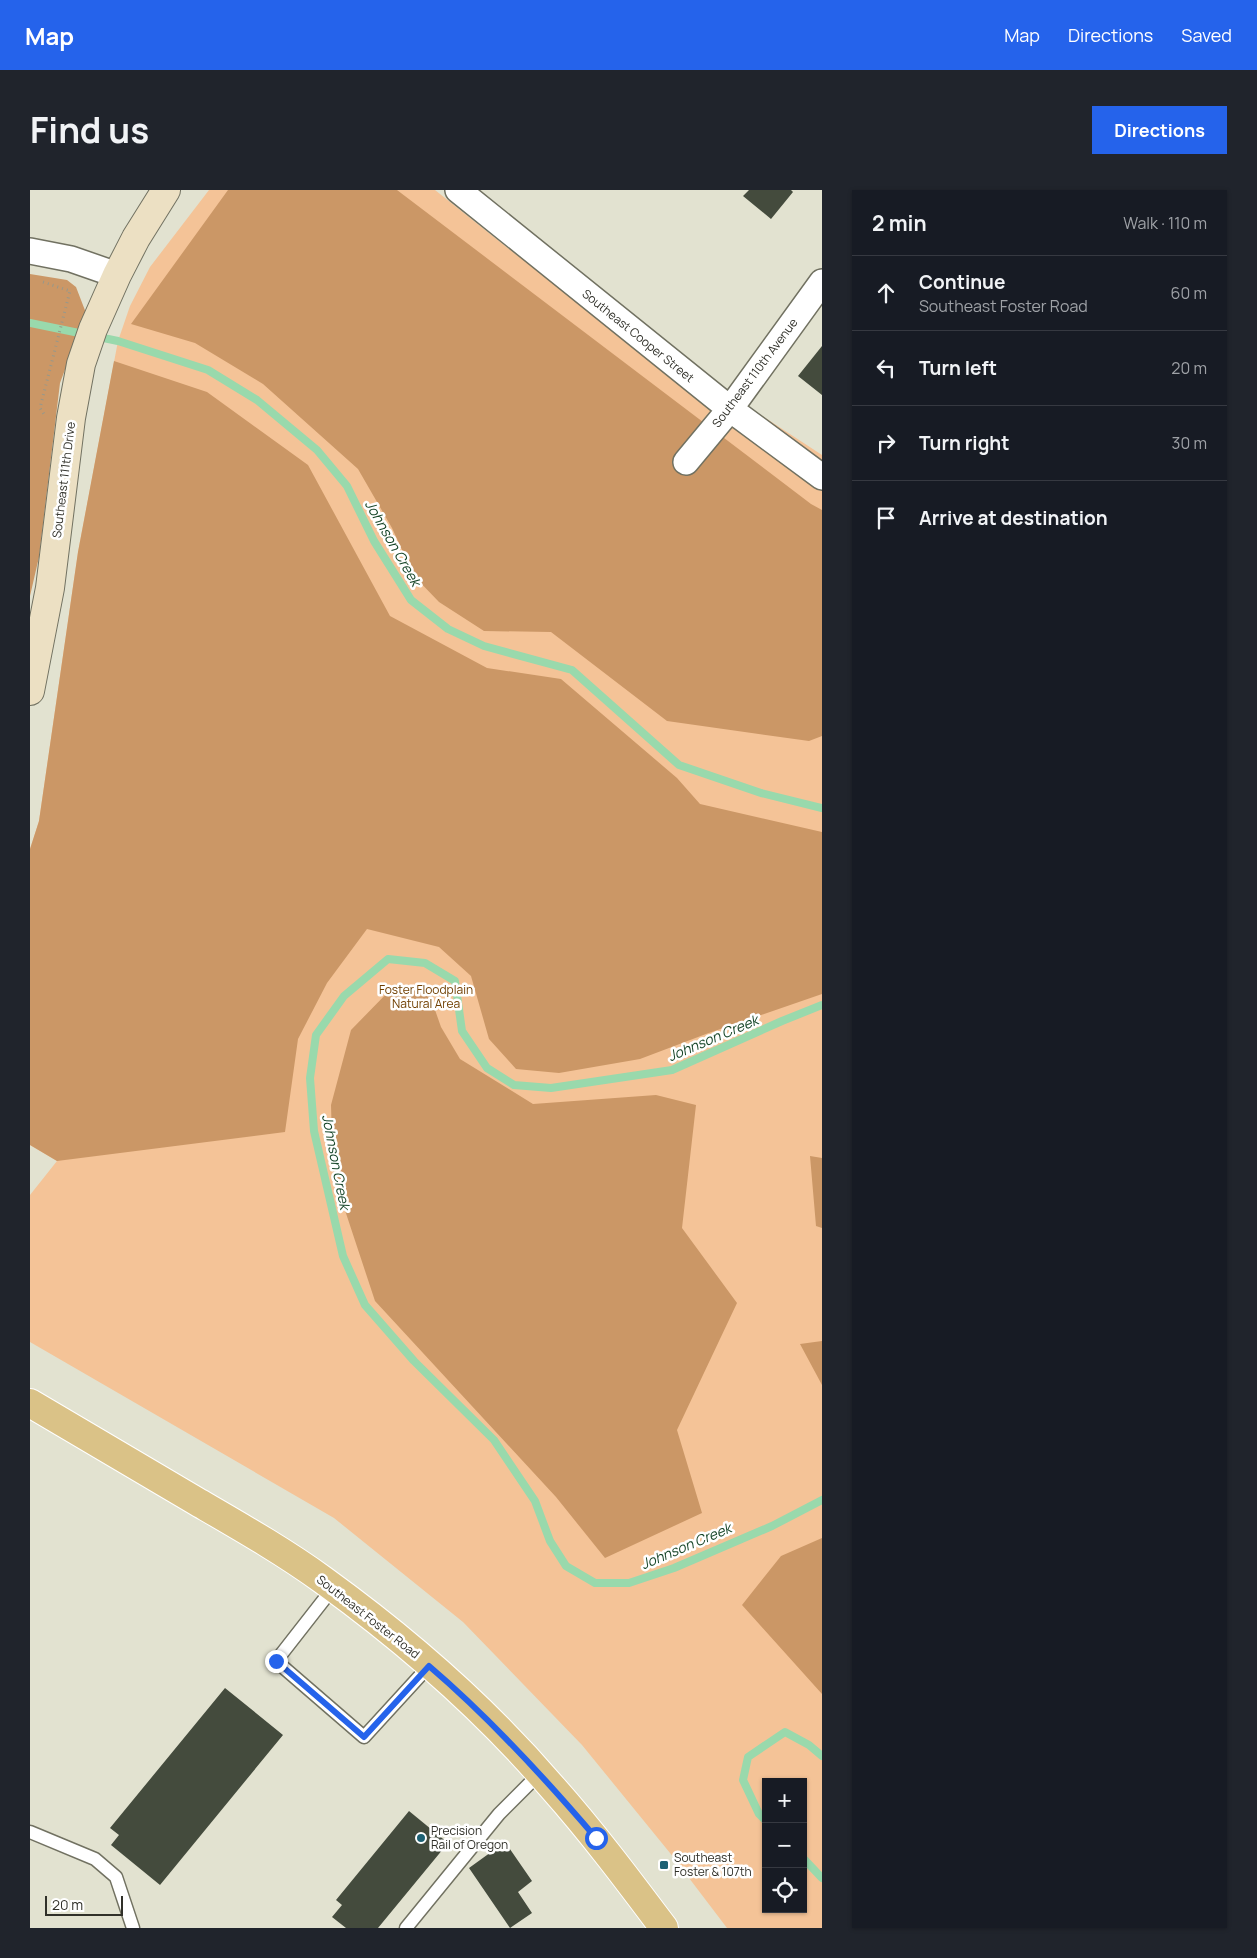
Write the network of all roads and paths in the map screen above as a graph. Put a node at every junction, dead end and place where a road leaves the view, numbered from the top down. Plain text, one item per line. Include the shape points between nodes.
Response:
1 (166, 190) edge
2 (458, 190) edge
3 (30, 251) edge
4 (117, 274) junction
5 (37, 280) dead end
6 (822, 282) edge
7 (730, 409) junction
8 (48, 421) dead end
9 (686, 462) dead end
10 (822, 477) edge
11 (30, 691) edge
12 (30, 1403) edge
13 (334, 1588) junction
14 (429, 1666) junction
15 (540, 1773) junction
16 (30, 1832) edge
17 (133, 1928) edge
18 (406, 1928) edge
19 (664, 1928) edge

1 - 4 main road, Southeast 111th Drive
2 - 7 street, Southeast Cooper Street
3 - 4 street via 71,259
4 - 11 main road, Southeast 111th Drive via 81,364 71,418 50,588
5 - 8 path via 70,291 40,408
6 - 7 street, Southeast 110th Avenue
7 - 9 street, Southeast 110th Avenue
7 - 10 street, Southeast Cooper Street
12 - 13 main road, Southeast Foster Road via 280,1552
13 - 14 main road, Southeast Foster Road
13 - 14 lane via 276,1661 364,1737
14 - 15 main road, Southeast Foster Road
15 - 18 lane via 499,1814
15 - 19 main road, Southeast Foster Road via 596,1838
16 - 17 lane via 95,1859 116,1878

